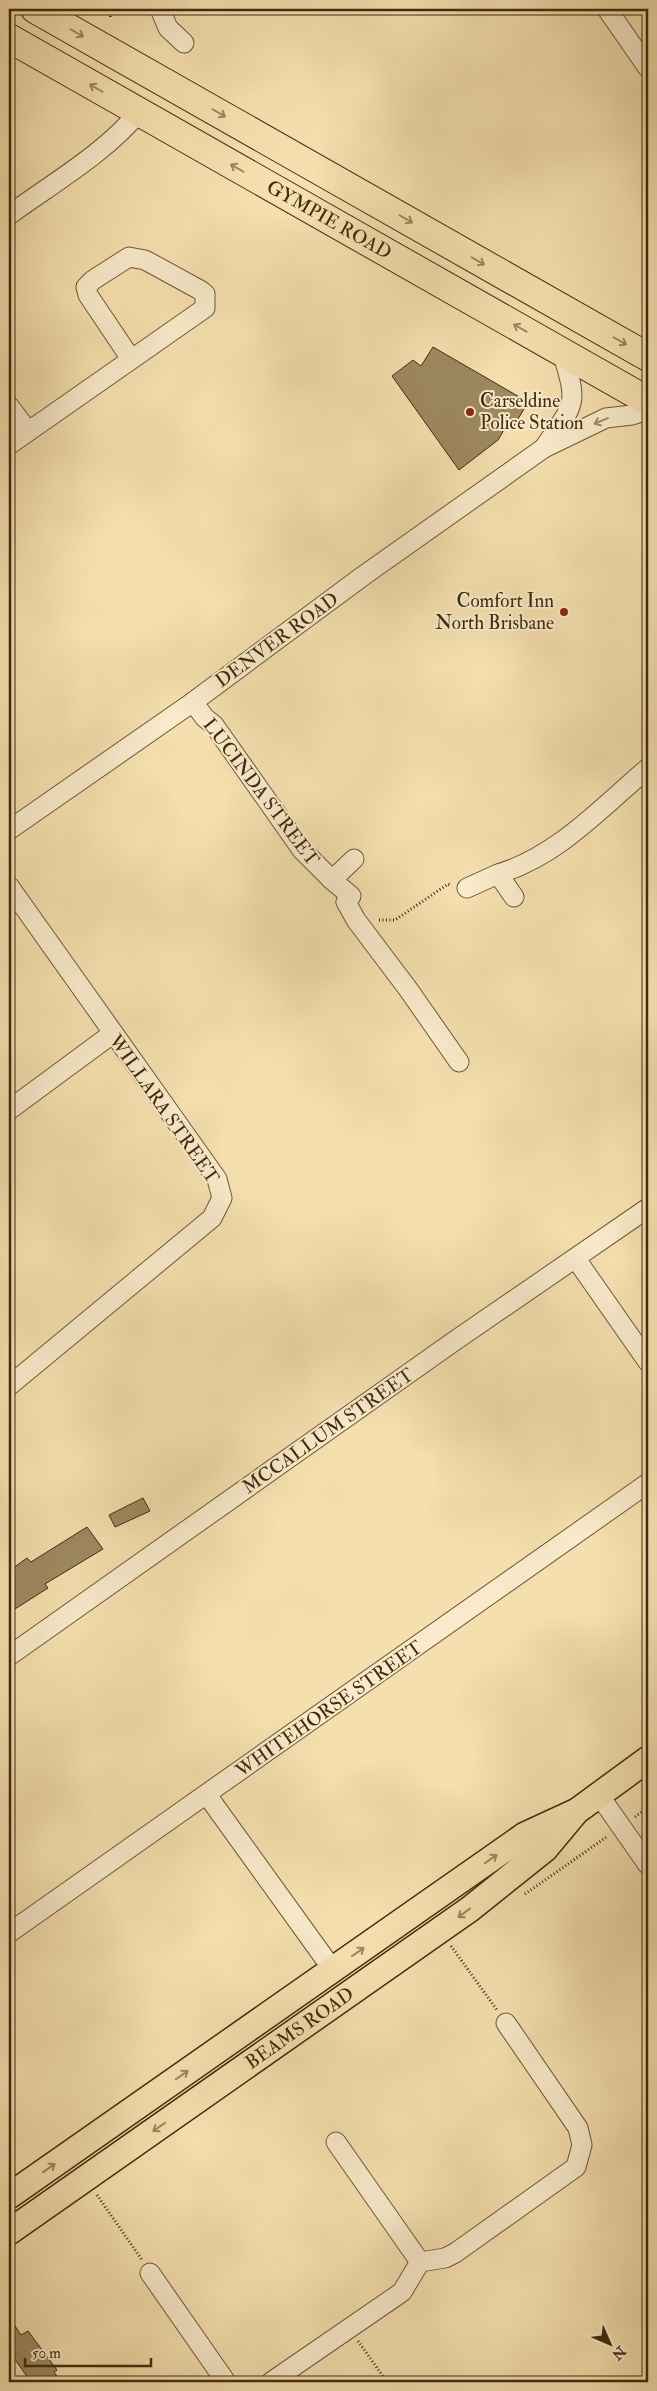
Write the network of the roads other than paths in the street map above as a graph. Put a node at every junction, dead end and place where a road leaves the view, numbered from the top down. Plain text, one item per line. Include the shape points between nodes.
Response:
1 (35, 9) edge
2 (160, 9) edge
3 (607, 9) edge
4 (9, 38) edge
5 (184, 44) dead end
6 (648, 68) edge
7 (139, 112) junction
8 (9, 215) edge
9 (436, 236) junction
10 (416, 271) junction
11 (562, 352) junction
12 (648, 357) edge
13 (131, 359) junction
14 (648, 401) edge
15 (9, 406) edge
16 (648, 410) edge
17 (28, 431) junction
18 (9, 445) edge
19 (544, 448) junction
20 (192, 702) junction
21 (648, 768) edge
22 (9, 830) edge
23 (354, 859) dead end
24 (498, 874) junction
25 (332, 880) junction
26 (9, 886) edge
27 (467, 888) road end
28 (514, 897) dead end
29 (112, 1034) junction
30 (459, 1062) dead end
31 (9, 1110) edge
32 (648, 1208) edge
33 (576, 1259) junction
34 (648, 1362) edge
35 (9, 1386) edge
36 (648, 1484) edge
37 (9, 1656) edge
38 (648, 1759) edge
39 (207, 1795) junction
40 (599, 1795) junction
41 (577, 1810) junction
42 (648, 1865) edge
43 (9, 1933) edge
44 (332, 1970) junction
45 (506, 2023) road end
46 (336, 2142) dead end
47 (9, 2196) edge
48 (9, 2232) edge
49 (420, 2262) junction
50 (150, 2273) road end
51 (226, 2382) edge
52 (271, 2382) edge

1 -> 9 highway, GYMPIE ROAD
2 - 5 street via 168,28
3 - 6 street
7 -> 4 highway, GYMPIE ROAD
7 - 8 street via 106,144
10 -> 7 highway, GYMPIE ROAD
9 - 10 highway
9 -> 12 highway, GYMPIE ROAD
11 -> 10 highway, GYMPIE ROAD
11 - 14 highway, GYMPIE ROAD
11 - 19 street, DENVER ROAD via 573,400 569,413
13 - 13 street via 197,315 205,308 206,300 200,290 145,260 129,258 86,287 88,295
13 - 17 street
15 - 17 street
16 -> 19 street, DENVER ROAD via 606,418
17 - 18 street
19 - 20 street, DENVER ROAD
20 - 22 street, DENVER ROAD
20 - 25 street, LUCINDA STREET via 214,725 302,850
21 - 24 street via 553,848 519,868
23 - 25 street, LUCINDA STREET
24 - 27 street
24 - 28 street
25 - 30 street, LUCINDA STREET via 352,905 356,920
26 - 29 street, WILLARA STREET
29 - 31 street
29 - 35 street, WILLARA STREET via 217,1179 222,1198 212,1218
32 - 33 street, MCCALLUM STREET
33 - 34 street
33 - 37 street, MCCALLUM STREET via 444,1348
36 - 39 street, WHITEHORSE STREET
38 - 40 main road, BEAMS ROAD
39 - 43 street, WHITEHORSE STREET
39 - 44 street
40 - 41 main road, BEAMS ROAD
40 - 42 street
44 -> 41 main road, BEAMS ROAD via 525,1835
41 -> 48 main road, BEAMS ROAD via 545,1849 470,1909
47 -> 44 main road, BEAMS ROAD
45 - 49 street via 578,2128 582,2145 576,2167 446,2258
46 - 49 street
49 - 52 street via 402,2292
50 - 51 street

